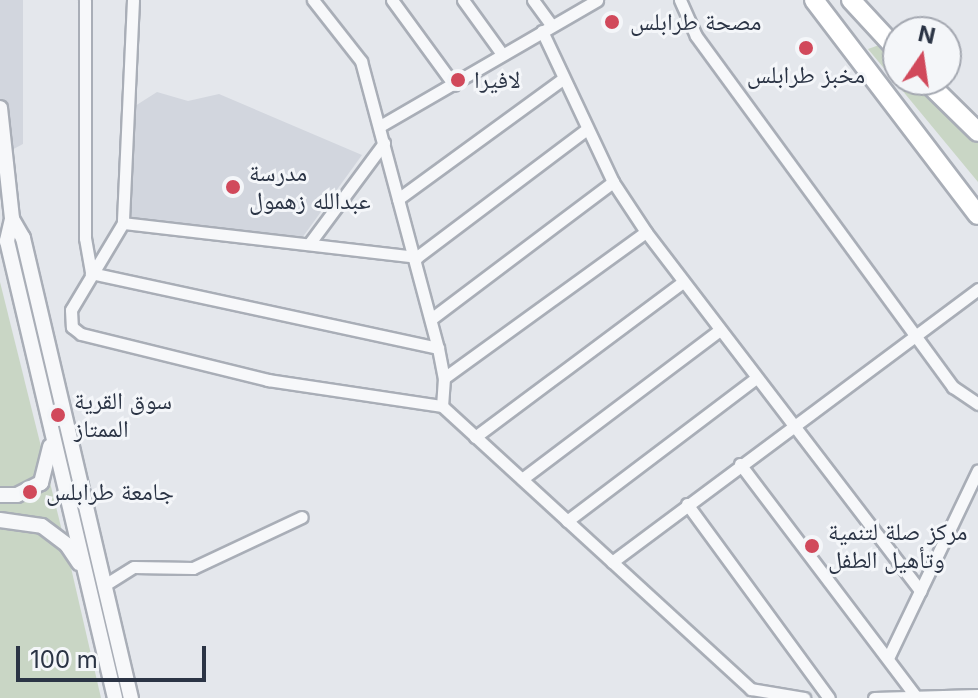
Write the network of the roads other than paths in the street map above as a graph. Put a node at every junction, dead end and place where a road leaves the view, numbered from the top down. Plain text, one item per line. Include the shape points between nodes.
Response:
1 (85, 0) edge
2 (133, 0) edge
3 (313, 0) edge
4 (392, 0) edge
5 (463, 0) edge
6 (533, 0) edge
7 (597, 0) edge
8 (680, 0) edge
9 (814, 0) edge
10 (851, 0) edge
11 (546, 28) junction
12 (882, 34) edge
13 (502, 54) junction
14 (564, 78) junction
15 (454, 85) junction
16 (941, 96) edge
17 (0, 108) edge
18 (380, 126) junction
19 (587, 129) junction
20 (978, 132) edge
21 (384, 143) junction
22 (942, 166) junction
23 (613, 182) junction
24 (978, 196) edge
25 (398, 199) junction
26 (978, 215) edge
27 (12, 219) junction
28 (123, 223) junction
29 (646, 232) junction
30 (309, 244) junction
31 (417, 257) junction
32 (91, 273) junction
33 (683, 282) junction
34 (978, 289) edge
35 (431, 319) junction
36 (720, 330) junction
37 (920, 335) junction
38 (438, 348) junction
39 (444, 378) junction
40 (755, 379) junction
41 (978, 404) edge
42 (442, 406) junction
43 (791, 425) junction
44 (51, 426) junction
45 (475, 437) junction
46 (740, 464) junction
47 (978, 470) edge
48 (522, 479) junction
49 (966, 494) junction
50 (0, 495) edge
51 (978, 500) edge
52 (687, 504) junction
53 (302, 517) dead end
54 (0, 520) edge
55 (567, 521) junction
56 (612, 562) junction
57 (83, 569) junction
58 (103, 586) junction
59 (920, 591) junction
60 (888, 658) junction
61 (978, 695) edge
62 (916, 697) edge
63 (115, 698) edge
64 (131, 698) edge
65 (804, 698) edge
66 (829, 698) edge
67 (874, 698) edge

1 - 32 street via 85,238
2 - 28 street
3 - 18 street via 354,47
4 - 15 street
5 - 13 street
6 - 11 street
7 - 11 street
8 - 37 street via 696,36
9 - 22 highway
10 - 12 highway
11 - 13 street
11 - 14 street
13 - 15 street
14 - 19 street
14 - 25 street
15 - 18 street
16 - 20 highway
17 - 27 street
18 - 21 street
19 - 23 street
19 - 31 street
21 - 25 street
21 - 30 street
22 - 24 highway
22 - 26 highway
23 - 29 street
23 - 35 street
25 - 31 street
27 - 44 street via 7,241
27 - 58 street via 23,238
28 - 30 street
28 - 32 street
29 - 33 street
29 - 39 street
30 - 31 street
31 - 35 street
32 - 38 street
32 - 42 street via 69,320 81,334 268,380
33 - 36 street
33 - 45 street
34 - 37 street
35 - 38 street
36 - 40 street
36 - 48 street
37 - 41 street via 953,387
37 - 43 street
38 - 39 street
39 - 42 street
40 - 43 street
40 - 55 street
42 - 45 street
43 - 46 street
43 - 59 street
44 - 50 street via 50,461 41,483 17,495
44 - 57 street
45 - 48 street
46 - 52 street
46 - 60 street
47 - 49 street
48 - 55 street
49 - 51 street
49 - 59 street
52 - 56 street
52 - 66 street
53 - 58 street via 193,568 134,567
54 - 57 street via 31,522 55,533
55 - 56 street
56 - 65 street via 751,689
57 - 63 street
58 - 64 street
59 - 60 street
60 - 62 street
61 - 62 street
62 - 67 street

